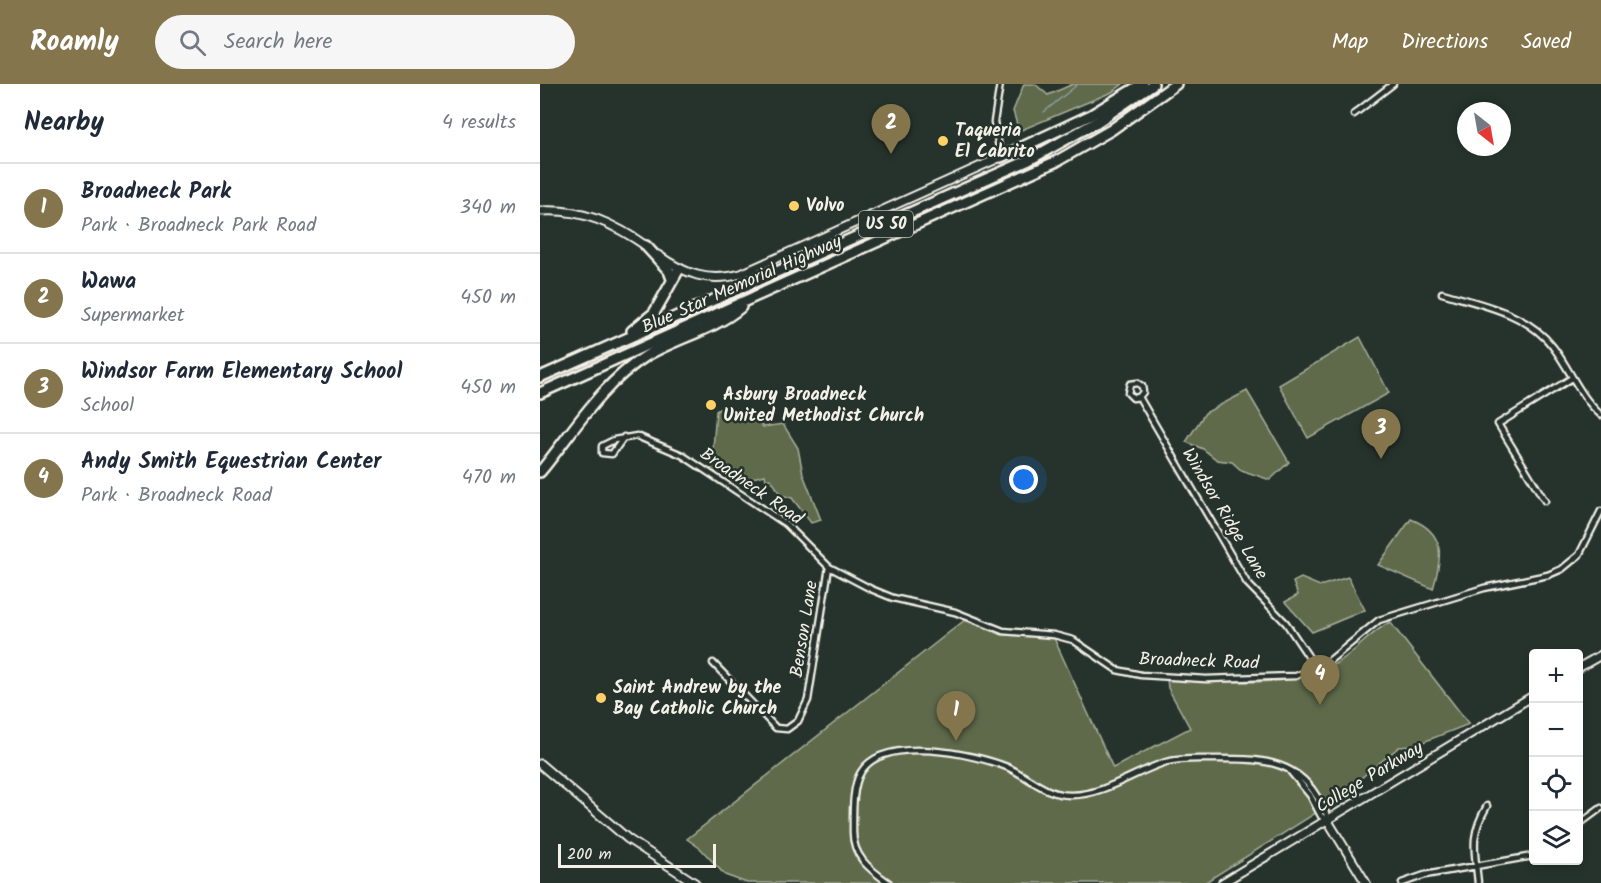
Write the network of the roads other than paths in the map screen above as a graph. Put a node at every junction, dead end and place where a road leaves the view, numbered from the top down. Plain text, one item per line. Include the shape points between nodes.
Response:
1 (1000, 84) edge
2 (1142, 84) edge
3 (1153, 84) edge
4 (1176, 84) edge
5 (1393, 84) edge
6 (1354, 114) dead end
7 (1001, 157) junction
8 (540, 212) edge
9 (646, 246) junction
10 (679, 269) junction
11 (672, 279) junction
12 (1442, 293) dead end
13 (751, 298) junction
14 (608, 346) junction
15 (540, 377) edge
16 (1572, 378) junction
17 (540, 393) edge
18 (1139, 397) dead end
19 (1601, 415) edge
20 (624, 437) junction
21 (560, 448) junction
22 (540, 472) edge
23 (540, 478) edge
24 (1545, 501) dead end
25 (1601, 511) edge
26 (829, 567) junction
27 (1601, 655) edge
28 (713, 663) dead end
29 (1583, 665) edge
30 (1316, 668) junction
31 (1529, 698) edge
32 (540, 764) edge
33 (1487, 806) dead end
34 (1601, 808) edge
35 (1328, 821) junction
36 (1584, 821) edge
37 (1529, 857) edge
38 (1477, 867) junction
39 (695, 883) edge
40 (889, 883) edge
41 (1222, 883) edge
42 (1366, 883) edge
43 (1402, 883) edge
44 (1478, 883) edge

1 - 7 street via 994,122
2 - 7 highway via 1091,115
3 - 14 highway, Blue Star Memorial Highway / US 50 via 1097,122 1027,161
4 - 13 highway, Blue Star Memorial Highway / US 50 via 1111,130 1057,161
5 - 6 street
7 - 10 main road via 741,274 708,279
8 - 9 main road via 588,215
9 - 10 main road
9 - 11 highway
10 - 11 highway
11 - 14 highway via 649,319
12 - 16 street via 1512,315 1552,345
13 - 17 highway, Blue Star Memorial Highway / US 50
13 - 21 highway via 731,315 633,365 598,399
14 - 15 highway, Blue Star Memorial Highway / US 50
16 - 19 street
16 - 24 street via 1497,424
18 - 30 street, Windsor Ridge Lane via 1241,574 1286,623
20 - 20 street via 606,442 602,453 612,454
20 - 26 street, Broadneck Road via 646,438 720,479 786,524
21 - 22 highway
21 - 23 highway
25 - 30 street, Broadneck Road via 1579,555 1562,569 1379,620
26 - 28 street, Benson Lane via 808,700 798,721 787,729 776,728
26 - 30 street, Broadneck Road via 894,598 955,612 1002,631 1054,634 1076,642 1100,661 1126,672 1206,679 1296,676
27 - 29 main road
31 - 35 main road, College Parkway
32 - 39 main road via 628,839
33 - 38 street via 1474,831
34 - 36 street
35 - 40 street via 1288,769 1255,758 1180,759 1073,795 1052,793 983,758 945,751 904,751 868,763 859,776 852,836 865,865
35 - 41 main road, College Parkway
35 - 42 main road
37 - 38 street
38 - 43 street via 1425,875
38 - 44 street

